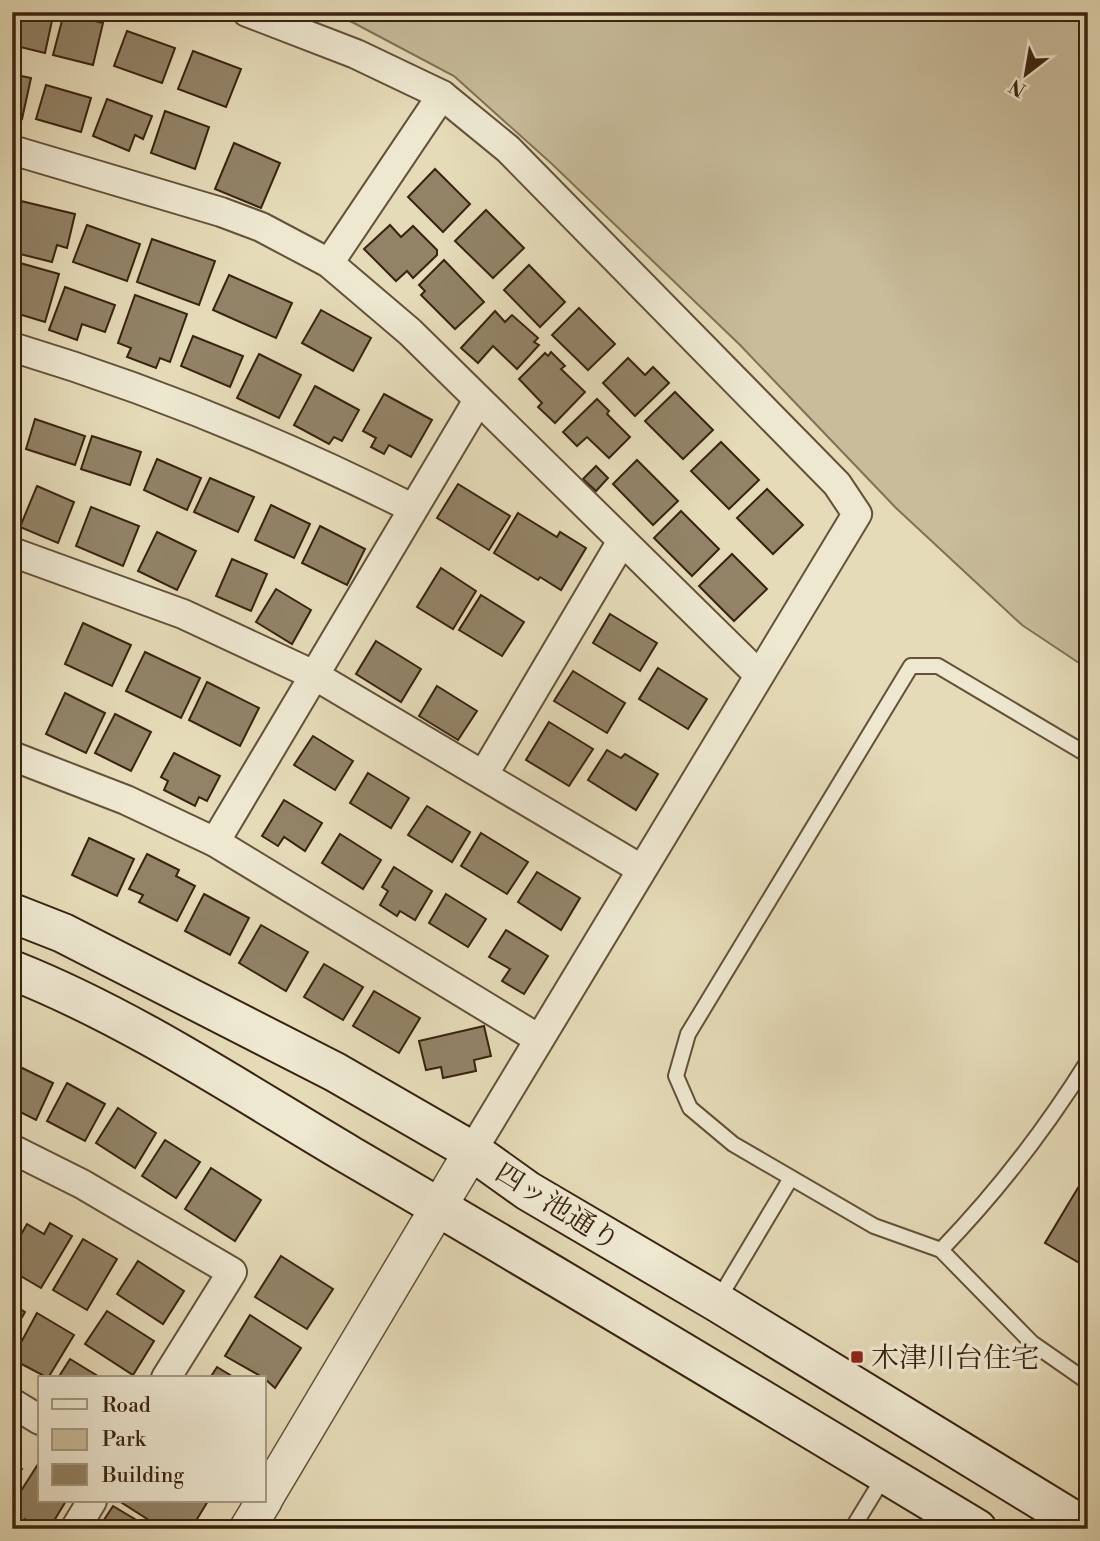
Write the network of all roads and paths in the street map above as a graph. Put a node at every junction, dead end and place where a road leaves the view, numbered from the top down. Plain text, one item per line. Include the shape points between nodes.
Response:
1 (247, 12) edge
2 (442, 95) junction
3 (12, 150) edge
4 (329, 263) junction
5 (12, 347) edge
6 (477, 402) junction
7 (412, 508) junction
8 (622, 541) junction
9 (12, 552) edge
10 (758, 674) junction
11 (314, 675) junction
12 (1088, 755) edge
13 (12, 756) edge
14 (484, 774) junction
15 (215, 842) junction
16 (641, 869) junction
17 (12, 913) edge
18 (12, 970) edge
19 (539, 1039) junction
20 (1088, 1061) edge
21 (12, 1149) edge
22 (472, 1151) junction
23 (791, 1178) junction
24 (439, 1207) junction
25 (941, 1251) junction
26 (717, 1302) junction
27 (167, 1376) edge
28 (1088, 1382) edge
29 (12, 1403) edge
30 (38, 1419) edge
31 (885, 1474) junction
32 (266, 1497) edge
33 (91, 1502) edge
34 (263, 1502) edge
35 (75, 1529) edge
36 (247, 1529) edge
37 (852, 1529) edge
38 (977, 1529) edge
39 (1087, 1529) edge

1 - 2 street via 356,54
2 - 4 street
2 - 10 street via 508,149 837,484 856,514
3 - 4 street via 221,212
4 - 6 street via 410,332
5 - 7 street via 243,428
6 - 7 street
6 - 8 street
7 - 11 street
8 - 10 street
8 - 14 street
9 - 11 street via 183,614
10 - 16 street
11 - 14 street
11 - 15 street
12 - 23 lane via 938,666 911,666 688,1034 676,1076 690,1108 733,1144
13 - 15 street via 125,800
14 - 16 street
15 - 19 street
16 - 19 street
17 - 22 main road, 四ッ池通り via 196,999
18 - 24 main road via 148,1037
19 - 22 street
20 - 25 lane via 1049,1123 992,1198
21 - 27 street via 82,1184 232,1272
22 - 24 street
22 - 26 main road, 四ッ池通り via 528,1191
23 - 25 lane via 874,1226
23 - 26 lane
24 - 31 main road
24 - 32 street
25 - 28 lane via 1032,1343
26 - 39 main road, 四ッ池通り
29 - 30 street
31 - 37 lane
31 - 38 main road
33 - 35 street
34 - 36 street

